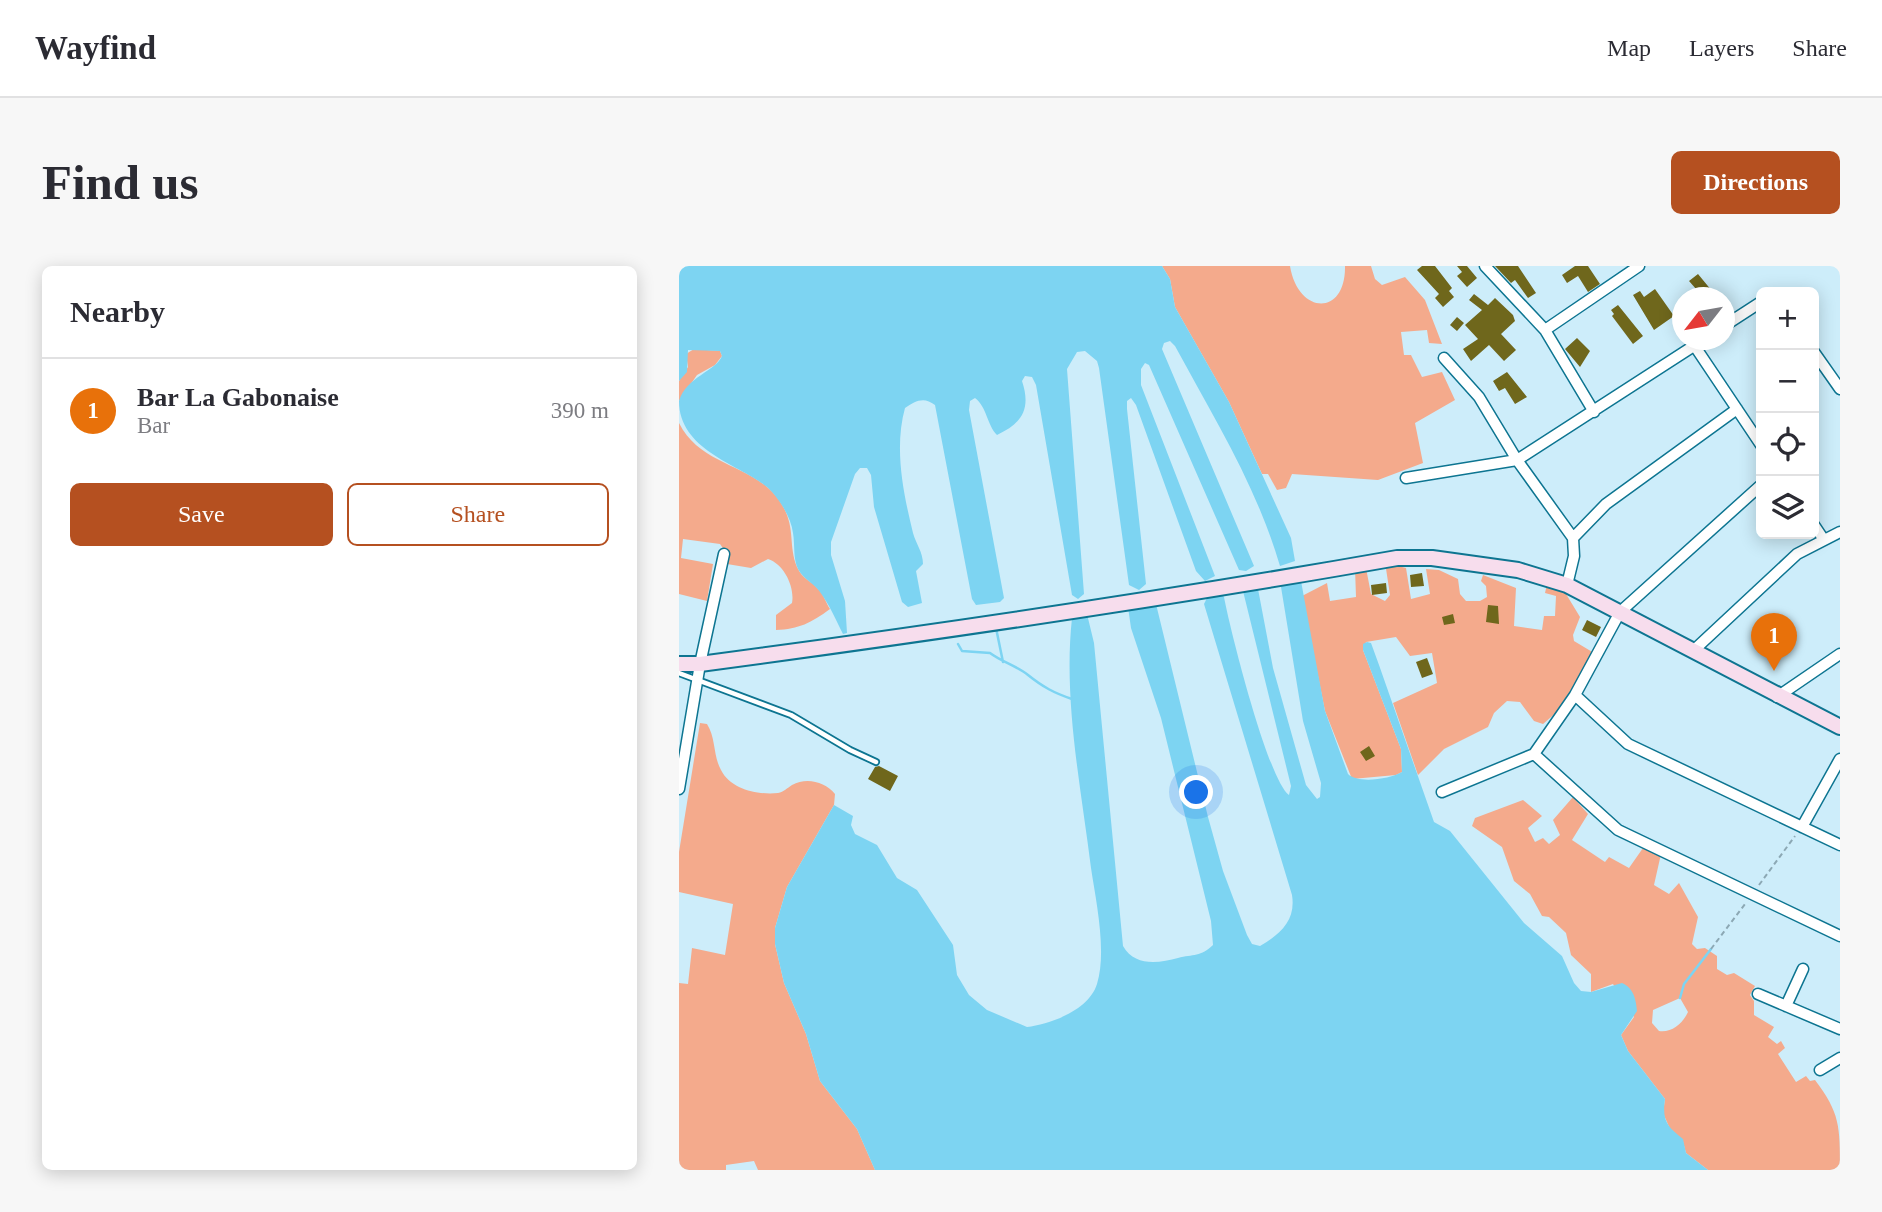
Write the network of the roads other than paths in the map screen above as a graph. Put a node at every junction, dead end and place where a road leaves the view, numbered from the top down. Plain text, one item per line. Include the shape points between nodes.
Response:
1 (1485, 266) edge
2 (1639, 266) edge
3 (1756, 305) edge
4 (1735, 319) edge
5 (1545, 330) junction
6 (1687, 350) edge
7 (1704, 350) edge
8 (1444, 358) dead end
9 (1819, 359) edge
10 (1840, 389) edge
11 (1737, 409) junction
12 (1594, 412) junction
13 (1756, 438) edge
14 (1517, 460) junction
15 (1406, 478) dead end
16 (1756, 490) edge
17 (1819, 532) edge
18 (1840, 532) edge
19 (1573, 538) junction
20 (1824, 540) junction
21 (724, 554) dead end
22 (1567, 585) junction
23 (1620, 612) junction
24 (1693, 652) junction
25 (1840, 654) edge
26 (679, 664) edge
27 (698, 672) junction
28 (679, 673) edge
29 (1575, 695) junction
30 (1777, 696) junction
31 (1840, 727) edge
32 (1534, 754) junction
33 (1840, 759) edge
34 (876, 762) dead end
35 (679, 789) edge
36 (1442, 792) dead end
37 (1802, 827) junction
38 (1840, 845) edge
39 (1840, 936) edge
40 (1803, 969) dead end
41 (1758, 994) dead end
42 (1786, 1006) junction
43 (1840, 1029) edge
44 (1840, 1058) edge
45 (1820, 1070) dead end

1 - 5 street
2 - 5 street
3 - 4 street
5 - 12 street
6 - 12 street
7 - 11 street
8 - 14 street via 1479,397
9 - 10 street
11 - 13 street
11 - 19 street via 1606,504
12 - 14 street
14 - 15 street
14 - 19 street
16 - 23 street
17 - 20 street
18 - 20 street
19 - 22 street
20 - 24 street via 1797,554
21 - 27 street
22 - 23 street
22 - 27 street via 1518,570 1397,558
23 - 24 street
23 - 29 street
24 - 30 street
25 - 30 street
26 - 27 street
27 - 28 lane
27 - 34 lane via 791,715
27 - 35 street
29 - 32 street
29 - 37 street via 1628,744
30 - 31 street
32 - 36 street
32 - 39 street via 1618,831
33 - 37 street
37 - 38 street
40 - 42 street
41 - 42 street
42 - 43 street
44 - 45 street

